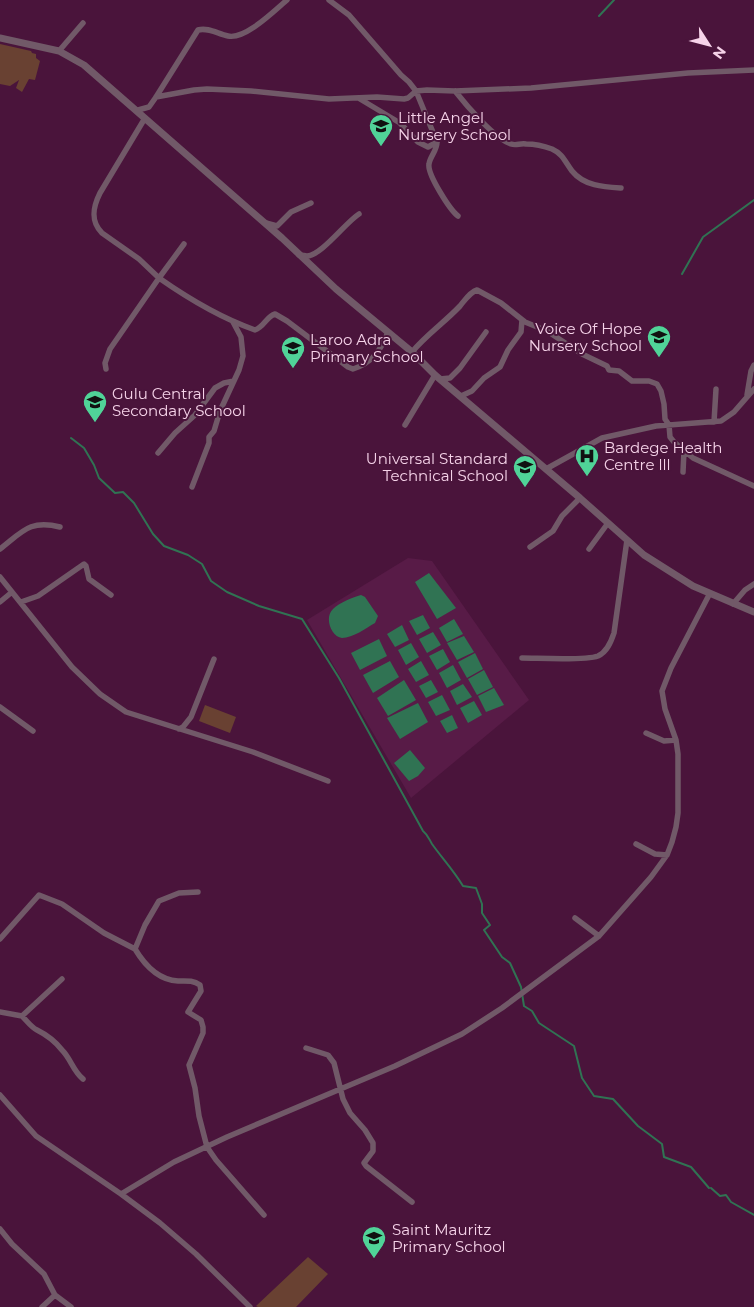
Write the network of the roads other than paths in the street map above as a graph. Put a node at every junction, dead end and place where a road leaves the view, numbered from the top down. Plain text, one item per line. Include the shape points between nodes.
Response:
1 (287, 0) edge
2 (329, 0) edge
3 (83, 23) dead end
4 (0, 38) edge
5 (59, 51) junction
6 (754, 70) edge
7 (455, 91) junction
8 (416, 92) junction
9 (156, 97) junction
10 (360, 99) junction
11 (138, 110) junction
12 (145, 118) junction
13 (437, 142) junction
14 (622, 188) dead end
15 (311, 202) dead end
16 (359, 214) dead end
17 (458, 216) dead end
18 (264, 223) junction
19 (184, 244) dead end
20 (300, 255) junction
21 (159, 278) junction
22 (522, 320) junction
23 (234, 322) junction
24 (388, 332) junction
25 (486, 332) dead end
26 (412, 352) junction
27 (754, 365) edge
28 (106, 369) dead end
29 (438, 377) junction
30 (234, 381) junction
31 (754, 389) edge
32 (716, 390) dead end
33 (747, 395) junction
34 (460, 396) junction
35 (714, 422) junction
36 (405, 425) dead end
37 (669, 425) junction
38 (684, 451) junction
39 (158, 453) dead end
40 (546, 469) junction
41 (683, 472) dead end
42 (754, 486) edge
43 (192, 487) dead end
44 (580, 498) junction
45 (608, 522) junction
46 (60, 527) dead end
47 (627, 540) junction
48 (530, 546) dead end
49 (0, 549) edge
50 (589, 549) dead end
51 (0, 577) edge
52 (754, 584) edge
53 (12, 592) junction
54 (709, 594) junction
55 (111, 595) dead end
56 (0, 602) edge
57 (21, 602) junction
58 (733, 604) junction
59 (754, 612) edge
60 (522, 658) dead end
61 (214, 659) dead end
62 (0, 707) edge
63 (179, 729) junction
64 (33, 731) dead end
65 (646, 733) dead end
66 (676, 740) junction
67 (328, 781) dead end
68 (636, 844) dead end
69 (667, 854) junction
70 (198, 892) dead end
71 (575, 918) dead end
72 (599, 936) junction
73 (0, 939) edge
74 (135, 949) junction
75 (62, 979) dead end
76 (0, 1012) edge
77 (22, 1016) junction
78 (306, 1048) dead end
79 (83, 1079) dead end
80 (339, 1089) junction
81 (0, 1096) edge
82 (207, 1146) junction
83 (121, 1194) junction
84 (412, 1202) dead end
85 (264, 1215) dead end
86 (0, 1229) edge
87 (55, 1295) junction
88 (42, 1307) edge
89 (71, 1307) edge
90 (250, 1307) edge

1 - 9 street via 237,36 198,30
2 - 8 street via 349,15
3 - 5 street
4 - 5 street
5 - 11 street via 84,65
6 - 7 street
7 - 8 street
7 - 14 street via 488,127 509,144 550,148 564,157 571,170 583,180 604,187
8 - 10 street via 404,99
8 - 13 street
9 - 10 street via 208,89
9 - 11 street via 149,106
10 - 13 street via 400,123 421,144 428,147
11 - 12 street
12 - 18 street
12 - 21 street via 100,193 94,218 102,233 139,259
13 - 17 street via 428,168 445,202
15 - 18 street via 291,212 277,226
16 - 20 street via 315,254
18 - 20 street
19 - 21 street
20 - 24 street
21 - 23 street
21 - 28 street via 110,349
22 - 26 street via 501,303 475,290
22 - 34 street via 520,336 500,367 472,391
22 - 37 street via 547,330 631,381 657,384
23 - 24 street via 256,330 275,314 353,370 374,357
23 - 30 street via 241,337 243,356
24 - 26 street
25 - 29 street via 450,378
26 - 29 street
27 - 33 street
29 - 34 street
29 - 36 street
30 - 39 street via 215,388 195,415
30 - 43 street via 209,437
31 - 33 street
32 - 35 street
33 - 35 street via 727,418
34 - 40 street
35 - 37 street
37 - 38 street via 670,437
37 - 40 street via 602,438
38 - 41 street
38 - 42 street
40 - 44 street
44 - 45 street
44 - 48 street via 562,516 553,531
45 - 47 street
45 - 50 street
46 - 49 street via 30,526
47 - 54 street via 651,560
47 - 60 street via 614,633 604,652 587,657
51 - 53 street
52 - 58 street
53 - 56 street
53 - 57 street
54 - 58 street
54 - 66 street via 662,691 664,709
55 - 57 street via 89,578 84,564 38,596
57 - 63 street via 72,668 100,694 126,712
58 - 59 street
61 - 63 street via 191,717
62 - 64 street
63 - 67 street via 253,752
65 - 66 street via 664,741
66 - 69 street via 678,813
68 - 69 street via 655,854
69 - 72 street
70 - 74 street via 180,893 159,901
71 - 72 street
72 - 80 street via 470,1029 422,1054
73 - 74 street via 39,895 62,904 104,933
74 - 82 street via 148,967 160,976 200,985 199,995 188,1012 201,1020 204,1027 189,1065
75 - 77 street
76 - 77 street
77 - 79 street via 59,1046
78 - 80 street via 331,1058 338,1074
80 - 82 street
80 - 84 street via 350,1113 373,1143 364,1163
81 - 83 street via 36,1136
82 - 83 street via 166,1166
82 - 85 street
83 - 90 street via 179,1239
86 - 87 street via 44,1274
87 - 88 street
87 - 89 street

